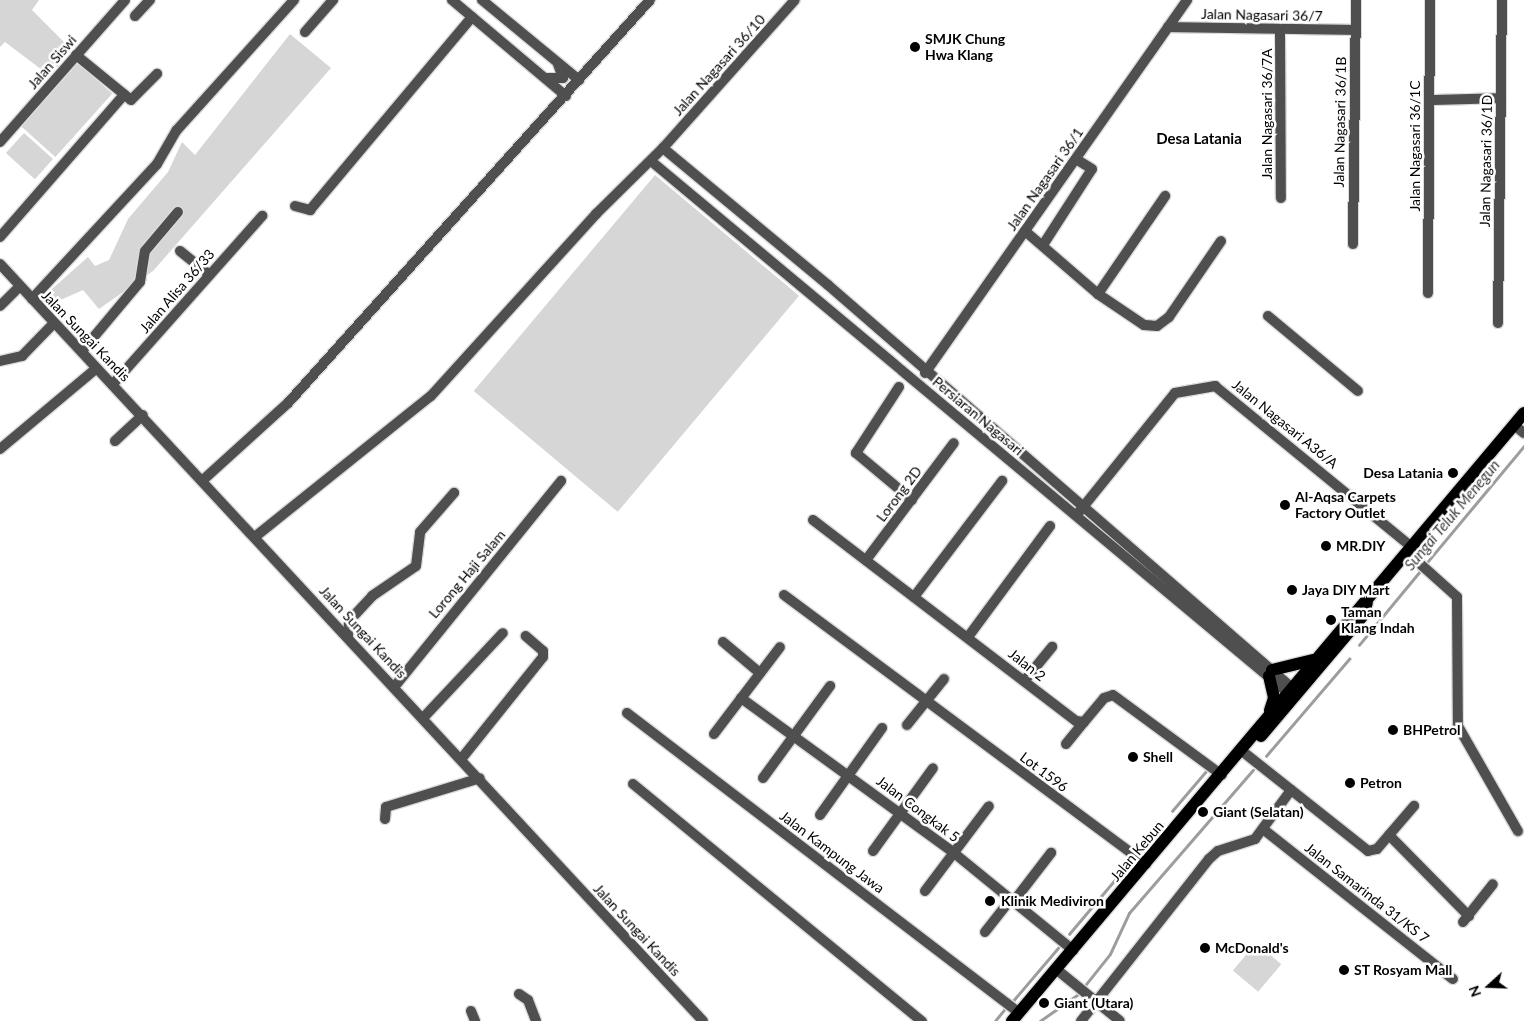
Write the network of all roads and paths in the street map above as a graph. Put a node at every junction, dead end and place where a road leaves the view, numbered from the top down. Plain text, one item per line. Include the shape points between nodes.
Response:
1 (125, 0) edge
2 (150, 0) edge
3 (294, 0) edge
4 (334, 0) edge
5 (452, 0) edge
6 (482, 0) edge
7 (650, 0) edge
8 (795, 0) edge
9 (1187, 0) edge
10 (1356, 0) edge
11 (1430, 0) edge
12 (1502, 0) edge
13 (135, 16) dead end
14 (472, 17) junction
15 (1168, 26) junction
16 (1355, 30) junction
17 (1280, 31) junction
18 (305, 32) dead end
19 (76, 55) junction
20 (558, 63) junction
21 (157, 74) dead end
22 (544, 77) junction
23 (579, 80) junction
24 (124, 95) junction
25 (566, 96) junction
26 (1501, 98) junction
27 (1430, 100) junction
28 (0, 142) edge
29 (663, 148) junction
30 (1076, 159) junction
31 (651, 161) junction
32 (680, 162) junction
33 (670, 178) junction
34 (1165, 196) dead end
35 (1282, 198) dead end
36 (295, 206) dead end
37 (178, 212) dead end
38 (262, 216) dead end
39 (1025, 231) junction
40 (0, 237) edge
41 (1221, 241) dead end
42 (1353, 244) dead end
43 (1043, 245) junction
44 (180, 251) dead end
45 (0, 264) edge
46 (210, 275) junction
47 (20, 286) junction
48 (1428, 293) dead end
49 (1098, 294) junction
50 (32, 299) junction
51 (0, 306) edge
52 (1268, 316) dead end
53 (54, 323) junction
54 (1498, 323) dead end
55 (82, 351) junction
56 (0, 361) edge
57 (97, 368) junction
58 (925, 373) junction
59 (113, 384) junction
60 (900, 387) dead end
61 (1358, 390) dead end
62 (1524, 413) edge
63 (143, 415) junction
64 (1514, 425) junction
65 (1524, 433) edge
66 (115, 441) dead end
67 (954, 443) dead end
68 (0, 449) edge
69 (203, 480) junction
70 (561, 481) dead end
71 (1002, 481) dead end
72 (454, 493) dead end
73 (912, 500) junction
74 (1082, 508) junction
75 (1076, 517) junction
76 (813, 520) dead end
77 (1050, 526) dead end
78 (256, 536) junction
79 (1410, 550) junction
80 (866, 560) junction
81 (784, 595) dead end
82 (914, 597) junction
83 (1367, 602) junction
84 (503, 633) dead end
85 (348, 636) junction
86 (526, 636) dead end
87 (968, 637) junction
88 (723, 642) dead end
89 (780, 647) dead end
90 (1052, 648) dead end
91 (1314, 659) junction
92 (760, 673) junction
93 (1270, 673) junction
94 (944, 678) dead end
95 (1025, 680) junction
96 (395, 686) junction
97 (830, 686) dead end
98 (1293, 692) junction
99 (741, 698) junction
100 (926, 701) junction
101 (1270, 712) junction
102 (627, 713) dead end
103 (424, 717) junction
104 (1084, 722) junction
105 (907, 725) dead end
106 (882, 728) dead end
107 (714, 734) dead end
108 (794, 735) junction
109 (1066, 744) dead end
110 (1244, 748) junction
111 (462, 758) junction
112 (932, 768) dead end
113 (847, 774) junction
114 (1222, 775) junction
115 (480, 778) junction
116 (763, 778) dead end
117 (633, 784) dead end
118 (1291, 790) junction
119 (989, 806) dead end
120 (1414, 806) dead end
121 (901, 813) junction
122 (820, 815) dead end
123 (385, 819) dead end
124 (1263, 829) junction
125 (1518, 832) dead end
126 (1389, 835) junction
127 (873, 851) dead end
128 (954, 853) junction
129 (1051, 853) dead end
130 (1146, 864) junction
131 (1493, 884) dead end
132 (925, 891) dead end
133 (1012, 900) junction
134 (986, 932) dead end
135 (1073, 950) junction
136 (1056, 970) junction
137 (1453, 979) dead end
138 (519, 994) dead end
139 (1093, 999) junction
140 (1016, 1017) edge
141 (1085, 1020) edge
142 (536, 1021) edge
143 (703, 1021) edge
144 (922, 1021) edge
145 (1120, 1021) edge

1 - 19 street, Jalan Siswi
2 - 13 street
3 - 50 street via 176,130 156,164
4 - 18 street
5 - 14 street
6 - 20 street
7 - 23 street
8 - 29 street, Jalan Nagasari 36/10
9 - 15 street, Jalan Nagasari 36/1
10 - 16 street, Jalan Nagasari 36/1B
11 - 27 street, Jalan Nagasari 36/1C
12 - 26 street, Jalan Nagasari 36/1D
14 - 22 street
14 - 36 street via 310,210
15 - 17 street, Jalan Nagasari 36/7
15 - 30 street, Jalan Nagasari 36/1
16 - 17 street, Jalan Nagasari 36/7
16 - 42 street, Jalan Nagasari 36/1B
17 - 35 street, Jalan Nagasari 36/7A
19 - 24 street
19 - 28 street, Jalan Siswi
20 - 22 street via 563,78
20 - 23 street
21 - 24 street via 135,98
22 - 25 street
23 - 25 street
24 - 40 street
25 - 69 street via 288,403
26 - 27 street
26 - 54 street, Jalan Nagasari 36/1D
27 - 48 street, Jalan Nagasari 36/1C
29 - 31 street, Jalan Nagasari 36/10
29 - 32 street, Persiaran Nagasari
30 - 39 street, Jalan Nagasari 36/1
30 - 43 street via 1092,169
31 - 33 street, Persiaran Nagasari
31 - 78 street, Jalan Nagasari 36/10 via 413,413
32 - 33 street via 666,164
32 - 58 street, Persiaran Nagasari via 828,285
33 - 75 street, Persiaran Nagasari
34 - 49 street
37 - 55 street via 145,251 140,282
38 - 46 street, Jalan Alisa 36/33
39 - 43 street
39 - 58 street, Jalan Nagasari 36/1
41 - 49 street via 1170,317 1157,326 1144,325
43 - 49 street
44 - 46 street
45 - 47 street, Jalan Sungai Kandis
46 - 59 street, Jalan Alisa 36/33
47 - 50 street, Jalan Sungai Kandis
47 - 51 street
50 - 53 street, Jalan Sungai Kandis
52 - 61 street
53 - 55 street, Jalan Sungai Kandis
53 - 56 street via 22,356
55 - 57 street, Jalan Sungai Kandis
57 - 59 street, Jalan Sungai Kandis
57 - 68 street
58 - 74 street, Persiaran Nagasari
59 - 63 street, Jalan Sungai Kandis
60 - 73 street via 856,453
62 - 64 main road, Jalan Kebun
63 - 66 street
63 - 69 street, Jalan Sungai Kandis
64 - 65 street
64 - 79 main road, Jalan Kebun
67 - 73 street, Lorong 2D
69 - 78 street, Jalan Sungai Kandis
70 - 96 street, Lorong Haji Salam
71 - 82 street
72 - 85 street via 420,532 416,566 372,596 349,621
73 - 80 street, Lorong 2D
74 - 75 street, Jalan Nagasari A36/A
74 - 79 street, Jalan Nagasari A36/A via 1174,393 1215,386
74 - 93 street, Persiaran Nagasari
75 - 93 street, Persiaran Nagasari
76 - 80 street, Jalan 2
77 - 87 street
78 - 85 street, Jalan Sungai Kandis
79 - 83 main road, Jalan Kebun
79 - 125 street, Jalan Nagasari A36/A via 1454,593 1458,602 1458,726
80 - 82 street, Jalan 2
81 - 100 street, Lot 1596
82 - 87 street, Jalan 2
83 - 91 main road, Jalan Kebun via 1356,608
83 - 98 main road, Jalan Kebun via 1364,614
84 - 103 street
85 - 96 street, Jalan Sungai Kandis
86 - 111 street via 543,650 543,658
87 - 95 street, Jalan 2
88 - 92 street
89 - 92 street
90 - 95 street
91 - 93 main road
91 - 98 main road, Jalan Kebun
92 - 99 street
93 - 98 street, Persiaran Nagasari
93 - 101 main road via 1274,698
94 - 100 street
95 - 104 street, Jalan 2 via 1076,721
96 - 103 street, Jalan Sungai Kandis
97 - 108 street
98 - 101 main road, Jalan Kebun
98 - 110 main road, Jalan Kebun via 1252,745
99 - 107 street
99 - 108 street, Jalan Congkak 5
100 - 105 street
100 - 130 street, Lot 1596
101 - 110 main road, Jalan Kebun
102 - 140 street, Jalan Kampung Jawa
103 - 111 street, Jalan Sungai Kandis
104 - 109 street
104 - 114 street via 1104,698 1113,695
106 - 113 street
108 - 113 street, Jalan Congkak 5
108 - 116 street
110 - 114 main road, Jalan Kebun
110 - 118 street
111 - 115 street, Jalan Sungai Kandis
112 - 121 street
113 - 121 street, Jalan Congkak 5
113 - 122 street
114 - 130 main road, Jalan Kebun
115 - 123 street via 386,807
115 - 143 street, Jalan Sungai Kandis
117 - 144 street
118 - 124 street
118 - 126 street via 1372,851
119 - 128 street
120 - 126 street
121 - 127 street
121 - 128 street, Jalan Congkak 5
124 - 137 street, Jalan Samarinda 31/KS 7
124 - 139 street via 1247,843 1218,851 1210,858
126 - 131 street via 1466,919
128 - 132 street
128 - 133 street, Jalan Congkak 5
129 - 133 street
130 - 135 main road, Jalan Kebun
133 - 134 street
133 - 135 street, Jalan Congkak 5
135 - 136 main road, Jalan Kebun
136 - 139 street
136 - 140 main road, Jalan Kebun
138 - 142 street via 528,1000
139 - 141 street
139 - 145 street

